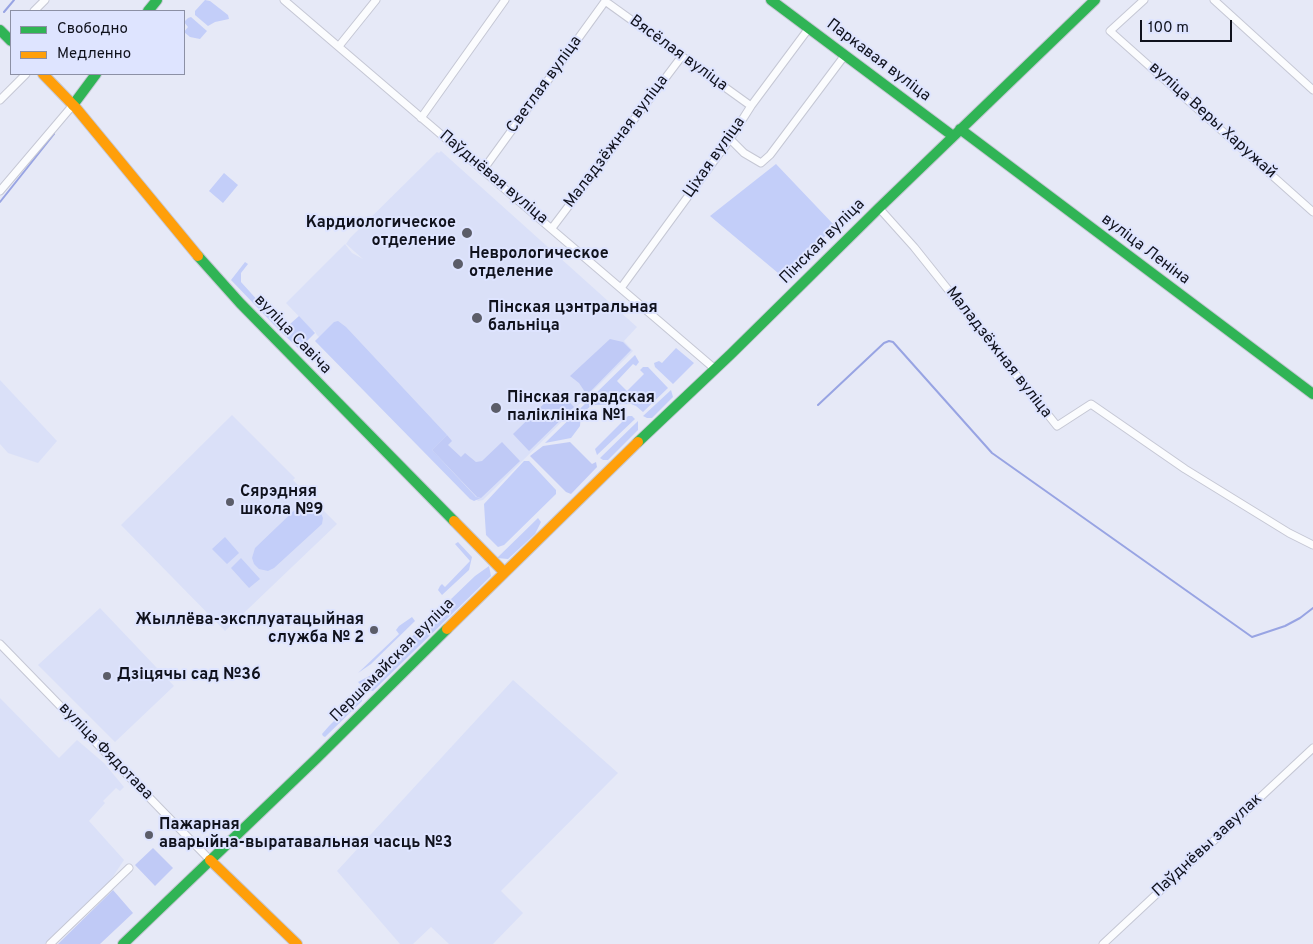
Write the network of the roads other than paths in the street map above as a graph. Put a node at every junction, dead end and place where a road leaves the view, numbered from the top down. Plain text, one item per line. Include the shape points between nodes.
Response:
1 (45, 0) edge
2 (284, 0) edge
3 (376, 0) edge
4 (505, 0) edge
5 (771, 0) edge
6 (1095, 0) edge
7 (1144, 0) edge
8 (1214, 0) edge
9 (606, 1) edge
10 (35, 10) edge
11 (809, 28) junction
12 (0, 30) edge
13 (10, 37) edge
14 (338, 46) junction
15 (845, 55) junction
16 (682, 56) junction
17 (25, 75) edge
18 (44, 75) edge
19 (95, 75) edge
20 (1313, 90) edge
21 (0, 100) edge
22 (73, 105) junction
23 (751, 106) junction
24 (421, 118) junction
25 (957, 133) junction
26 (730, 138) junction
27 (483, 170) junction
28 (0, 191) edge
29 (879, 208) junction
30 (1313, 212) edge
31 (552, 228) junction
32 (621, 288) junction
33 (715, 369) junction
34 (1313, 394) edge
35 (683, 399) joint
36 (1313, 545) edge
37 (504, 572) junction
38 (0, 644) edge
39 (1313, 748) edge
40 (210, 860) junction
41 (129, 868) dead end
42 (50, 944) edge
43 (123, 944) edge
44 (297, 944) edge
45 (1103, 944) edge

1 - 10 street
2 - 14 street, Паўднёвая вуліца
3 - 14 street
4 - 24 street
5 - 11 street, Паркавая вуліца
6 - 25 street, Пінская вуліца
7 - 30 street, вуліца Веры Харужай via 1110,31
8 - 20 street
9 - 16 street, Вясёлая вуліца
9 - 27 street, Светлая вуліца
11 - 15 street, Паркавая вуліца
11 - 23 street, Ціхая вуліца
12 - 13 street
14 - 24 street, Паўднёвая вуліца
15 - 25 street, Паркавая вуліца via 943,129
15 - 26 street via 761,163 744,153
16 - 23 street, Вясёлая вуліца
16 - 31 street, Маладзёжная вуліца
17 - 21 street
18 - 22 street, вуліца Савіча
19 - 22 street
22 - 28 street
22 - 37 street, вуліца Савіча via 204,264
23 - 26 street, Ціхая вуліца
24 - 27 street, Паўднёвая вуліца
25 - 29 street, Пінская вуліца
25 - 34 street, вуліца Леніна
26 - 32 street, Ціхая вуліца
27 - 31 street, Паўднёвая вуліца
29 - 33 street, Пінская вуліца
29 - 36 street, Маладзёжная вуліца via 920,254 1057,426 1091,404 1186,469
31 - 32 street, Паўднёвая вуліца
32 - 33 street, Паўднёвая вуліца
33 - 35 street, Пінская вуліца
35 - 37 street, Першамайская вуліца
37 - 40 street, Першамайская вуліца
38 - 40 street, вуліца Фядотава
39 - 45 street, Паўднёвы завулак
40 - 43 street, Першамайская вуліца
40 - 44 street
41 - 42 street

